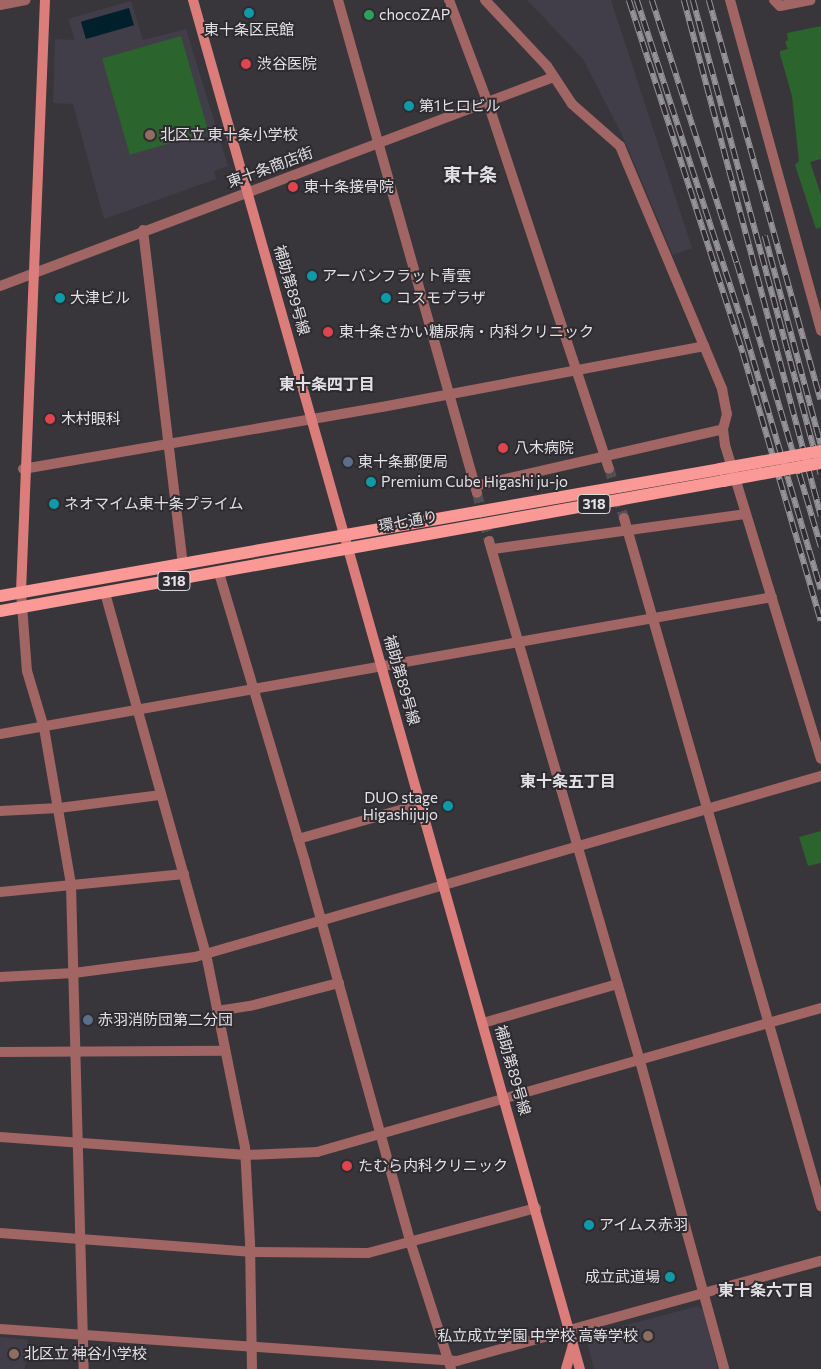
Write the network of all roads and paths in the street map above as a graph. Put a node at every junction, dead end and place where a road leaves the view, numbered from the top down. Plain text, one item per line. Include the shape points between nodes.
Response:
1 (26, 0) edge
2 (45, 0) edge
3 (193, 0) edge
4 (338, 0) edge
5 (449, 0) edge
6 (485, 0) edge
7 (730, 0) edge
8 (774, 0) edge
9 (810, 0) edge
10 (0, 5) edge
11 (551, 78) junction
12 (488, 103) junction
13 (376, 142) junction
14 (248, 191) junction
15 (143, 230) junction
16 (33, 273) junction
17 (0, 286) edge
18 (821, 331) edge
19 (704, 346) junction
20 (576, 370) junction
21 (449, 393) junction
22 (313, 418) junction
23 (723, 429) junction
24 (170, 444) junction
25 (821, 451) edge
26 (605, 457) junction
27 (821, 463) edge
28 (23, 468) junction
29 (609, 468) tunnel mouth
30 (721, 475) junction
31 (745, 514) junction
32 (624, 518) tunnel mouth
33 (628, 530) junction
34 (344, 535) junction
35 (347, 548) junction
36 (183, 564) junction
37 (219, 573) junction
38 (20, 592) junction
39 (106, 593) junction
40 (0, 596) edge
41 (772, 597) junction
42 (21, 608) junction
43 (0, 612) edge
44 (654, 617) junction
45 (520, 643) junction
46 (382, 667) junction
47 (255, 690) junction
48 (138, 710) junction
49 (44, 728) junction
50 (0, 734) edge
51 (821, 759) edge
52 (821, 776) edge
53 (161, 795) junction
54 (422, 804) junction
55 (59, 808) junction
56 (708, 811) junction
57 (0, 812) edge
58 (298, 839) junction
59 (579, 848) junction
60 (184, 874) junction
61 (71, 885) junction
62 (445, 886) junction
63 (0, 892) edge
64 (322, 921) junction
65 (206, 954) junction
66 (74, 973) junction
67 (0, 977) edge
68 (339, 983) junction
69 (617, 984) junction
70 (821, 1008) edge
71 (218, 1011) junction
72 (483, 1023) junction
73 (769, 1023) junction
74 (225, 1051) junction
75 (0, 1052) edge
76 (77, 1052) junction
77 (640, 1061) junction
78 (505, 1098) junction
79 (382, 1133) junction
80 (0, 1137) edge
81 (78, 1141) junction
82 (246, 1155) junction
83 (821, 1206) edge
84 (536, 1208) junction
85 (0, 1233) edge
86 (82, 1239) junction
87 (410, 1242) junction
88 (250, 1252) junction
89 (821, 1261) edge
90 (704, 1296) junction
91 (0, 1329) edge
92 (571, 1330) junction
93 (86, 1335) junction
94 (574, 1343) junction
95 (252, 1347) junction
96 (450, 1365) edge
97 (84, 1369) edge
98 (252, 1369) edge
99 (566, 1369) edge
100 (580, 1369) edge
101 (724, 1369) edge

1 - 10 street
2 - 16 street
3 - 14 street, 補助第89号線
4 - 13 street
5 - 12 street
6 - 11 street via 547,66
7 - 18 street
8 - 9 street via 780,6 787,6
11 - 12 street, 東十条商店街
11 - 19 street via 572,104 620,146
12 - 13 street, 東十条商店街
12 - 20 street
13 - 14 street, 東十条商店街
13 - 21 street
14 - 15 street, 東十条商店街
14 - 22 street, 補助第89号線
15 - 16 street, 東十条商店街
15 - 24 street
16 - 17 street, 東十条商店街
16 - 28 street
19 - 20 street
19 - 23 street via 725,402
20 - 21 street
20 - 26 street
21 - 22 street
21 - 26 street via 476,490
22 - 24 street
22 - 34 street, 補助第89号線
23 - 26 street
23 - 31 street
24 - 28 street
24 - 36 street
25 - 30 main road, 環七通り / 318, bridge
26 - 29 street
27 - 30 main road, 環七通り / 318, bridge
28 - 38 street
30 - 34 main road, 環七通り / 318
30 - 35 main road, 環七通り / 318
31 - 33 street
31 - 41 street
32 - 33 street
33 - 44 street
33 - 45 street via 491,545
34 - 35 street, 補助第89号線
34 - 36 main road, 環七通り / 318
35 - 37 main road, 環七通り / 318
35 - 46 street, 補助第89号線
36 - 38 main road, 環七通り / 318
37 - 39 main road, 環七通り / 318
37 - 47 street
38 - 40 main road, 環七通り / 318
38 - 42 street
39 - 42 main road, 環七通り / 318
39 - 48 street
41 - 44 street
41 - 51 street
42 - 43 main road, 環七通り / 318
42 - 49 street via 27,671
44 - 45 street
44 - 56 street
45 - 46 street
45 - 59 street
46 - 47 street
46 - 54 street, 補助第89号線
47 - 48 street
47 - 58 street
48 - 49 street
48 - 53 street
49 - 50 street
49 - 55 street
52 - 56 street
53 - 55 street
53 - 60 street
54 - 58 street
54 - 62 street, 補助第89号線
55 - 57 street
55 - 61 street
56 - 59 street
56 - 73 street
58 - 64 street
59 - 62 street
59 - 69 street
60 - 61 street
60 - 65 street
61 - 63 street
61 - 66 street
62 - 64 street
62 - 72 street, 補助第89号線
64 - 65 street
64 - 68 street
65 - 66 street
65 - 71 street
66 - 67 street
66 - 76 street
68 - 71 street
68 - 79 street
69 - 72 street
69 - 77 street
70 - 73 street
71 - 74 street
72 - 78 street, 補助第89号線
73 - 77 street
73 - 83 street
74 - 76 street
74 - 82 street
75 - 76 street
76 - 81 street
77 - 78 street
77 - 90 street
78 - 79 street
78 - 84 street, 補助第89号線
79 - 82 street via 316,1152
79 - 87 street
80 - 81 street
81 - 82 street
81 - 86 street
82 - 88 street
84 - 87 street
84 - 92 street, 補助第89号線
85 - 86 street
86 - 88 street
86 - 93 street
87 - 88 street via 368,1253
87 - 96 street
88 - 95 street
89 - 90 street
90 - 92 street
90 - 101 street
91 - 93 street
92 - 94 street, 補助第89号線
92 - 96 street
93 - 95 street
93 - 97 street
94 - 99 street
94 - 100 street, 補助第89号線
95 - 96 street
95 - 98 street

